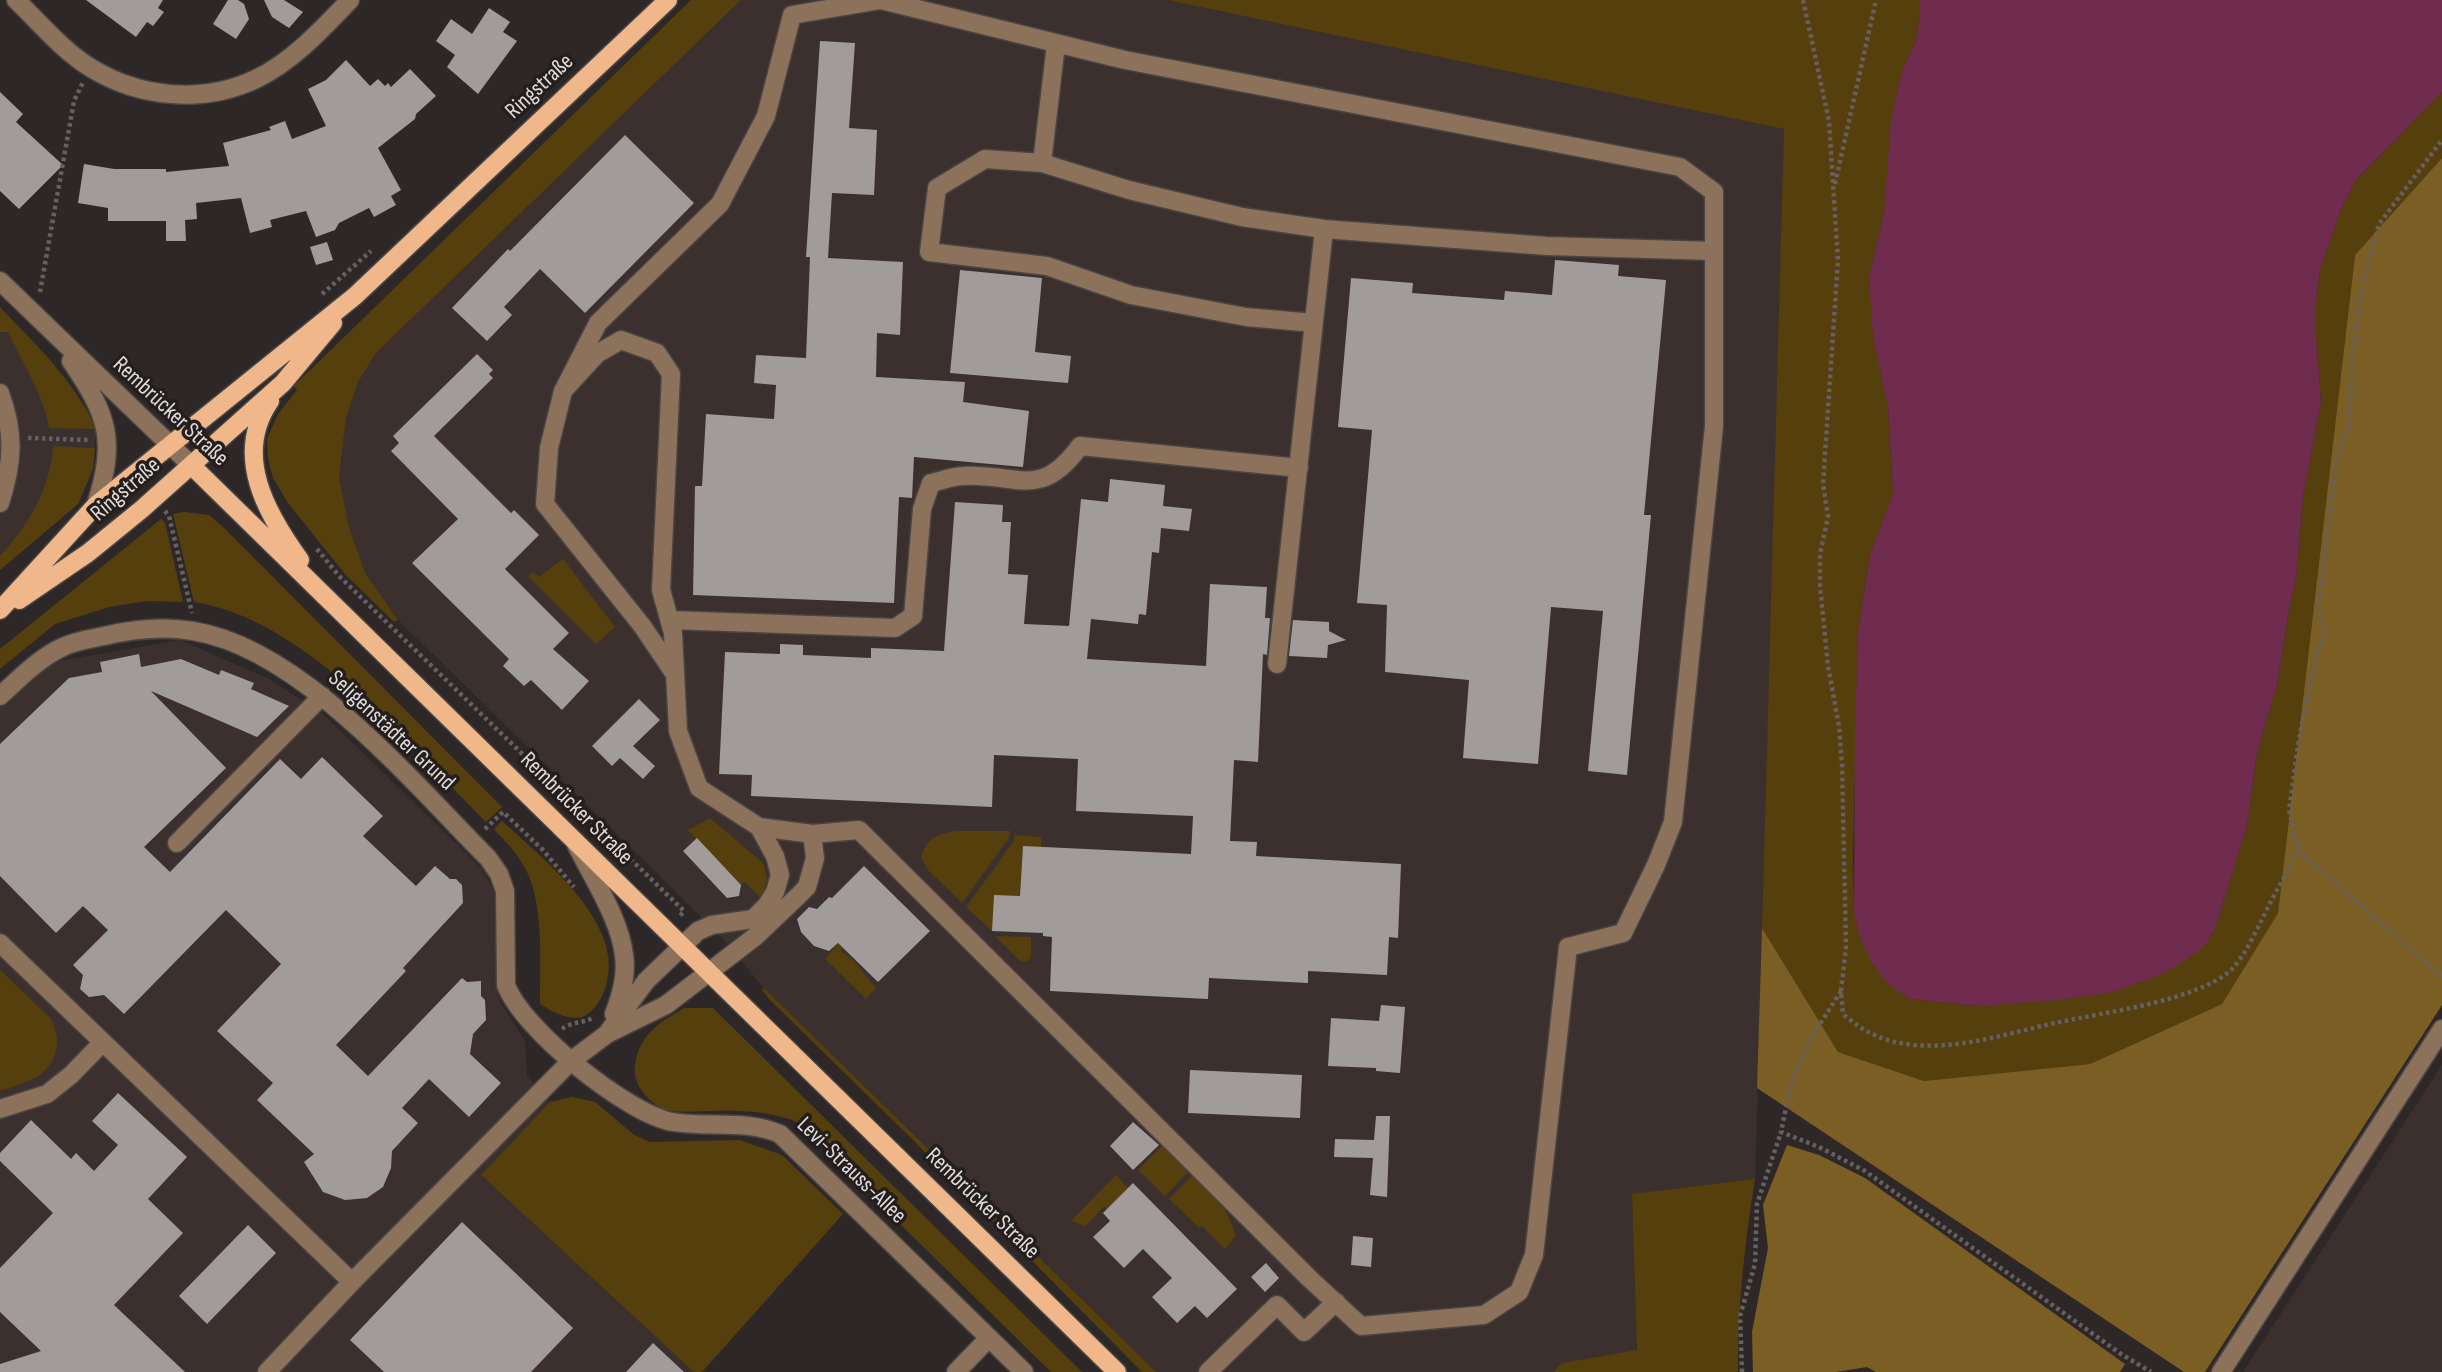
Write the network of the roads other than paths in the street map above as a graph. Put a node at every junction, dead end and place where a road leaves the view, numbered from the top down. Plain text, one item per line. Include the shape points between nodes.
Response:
1 (16, 0) edge
2 (349, 0) edge
3 (668, 0) edge
4 (1056, 44) junction
5 (1042, 163) junction
6 (1324, 229) junction
7 (1714, 251) junction
8 (0, 281) edge
9 (355, 296) junction
10 (39, 321) junction
11 (1314, 323) junction
12 (283, 383) junction
13 (563, 391) junction
14 (0, 393) edge
15 (169, 445) junction
16 (191, 466) junction
17 (1299, 468) junction
18 (0, 503) edge
19 (96, 505) junction
20 (324, 594) junction
21 (0, 611) edge
22 (670, 621) junction
23 (1277, 664) dead end
24 (674, 669) junction
25 (0, 696) edge
26 (321, 696) junction
27 (759, 827) junction
28 (812, 834) junction
29 (575, 842) junction
30 (177, 843) dead end
31 (0, 943) edge
32 (681, 947) junction
33 (708, 971) junction
34 (2442, 1029) edge
35 (607, 1034) junction
36 (103, 1042) junction
37 (571, 1061) junction
38 (0, 1109) edge
39 (352, 1282) junction
40 (1336, 1303) junction
41 (989, 1338) junction
42 (267, 1372) edge
43 (956, 1372) edge
44 (1024, 1372) edge
45 (1117, 1372) edge
46 (1208, 1372) edge
47 (2221, 1372) edge

1 - 2 street via 89,67 149,93 175,95 256,79 288,58
3 - 9 main road, Ringstraße
4 - 5 street
4 - 7 street via 1680,167 1714,192
4 - 13 street via 881,0 792,15 766,116 720,204 598,323
5 - 6 street via 1242,217
5 - 11 street via 985,159 937,188 929,252 1047,266 1131,295 1246,317
6 - 7 street via 1547,246
6 - 11 street
7 - 40 street via 1714,426 1673,822 1623,933 1567,947 1534,1255 1519,1292 1484,1315 1361,1326
8 - 10 street, Rembrücker Straße
9 - 12 main road, Ringstraße
9 - 15 main road, Ringstraße
10 - 15 street, Rembrücker Straße
10 - 19 street via 72,363 105,422 108,460
11 - 17 street
12 - 16 main road, Ringstraße
12 - 20 main road via 263,411 256,432 254,466 268,510
13 - 22 street via 597,354 621,340 657,353 671,374 661,590
13 - 24 street via 549,448 545,504
14 - 18 street via 11,438 10,472
15 - 16 street, Rembrücker Straße
15 - 19 main road, Ringstraße
16 - 20 main road, Rembrücker Straße
16 - 21 main road, Ringstraße via 88,553
17 - 22 street via 1080,446 1065,467 1037,481 962,476 931,483 922,509 912,616 895,628
17 - 23 street
19 - 21 main road, Ringstraße
20 - 29 main road, Rembrücker Straße
22 - 24 street
24 - 27 street via 678,731 699,788
25 - 26 street, Seligenstädter Grund via 62,647 153,628 196,631 232,643 264,657
26 - 30 street
26 - 37 street, Seligenstädter Grund via 366,734 499,874 505,891 506,985 511,999
27 - 28 street
27 - 32 street via 780,875 767,905 753,919 698,931
28 - 33 street via 814,858 807,887 756,936
28 - 40 street via 859,831
29 - 32 main road, Rembrücker Straße
29 - 35 street via 619,933 624,955 623,989
31 - 36 street
32 - 33 main road, Rembrücker Straße
32 - 35 street via 646,981
33 - 35 street via 666,1005
33 - 45 main road, Rembrücker Straße
34 - 47 street
35 - 37 street
36 - 38 street via 47,1094
36 - 39 street
37 - 39 street
37 - 41 street, Levi-Strauss-Allee via 634,1106 670,1122 767,1128 780,1134
39 - 42 street
40 - 46 street via 1304,1332 1277,1305
41 - 43 street
41 - 44 street, Levi-Strauss-Allee

